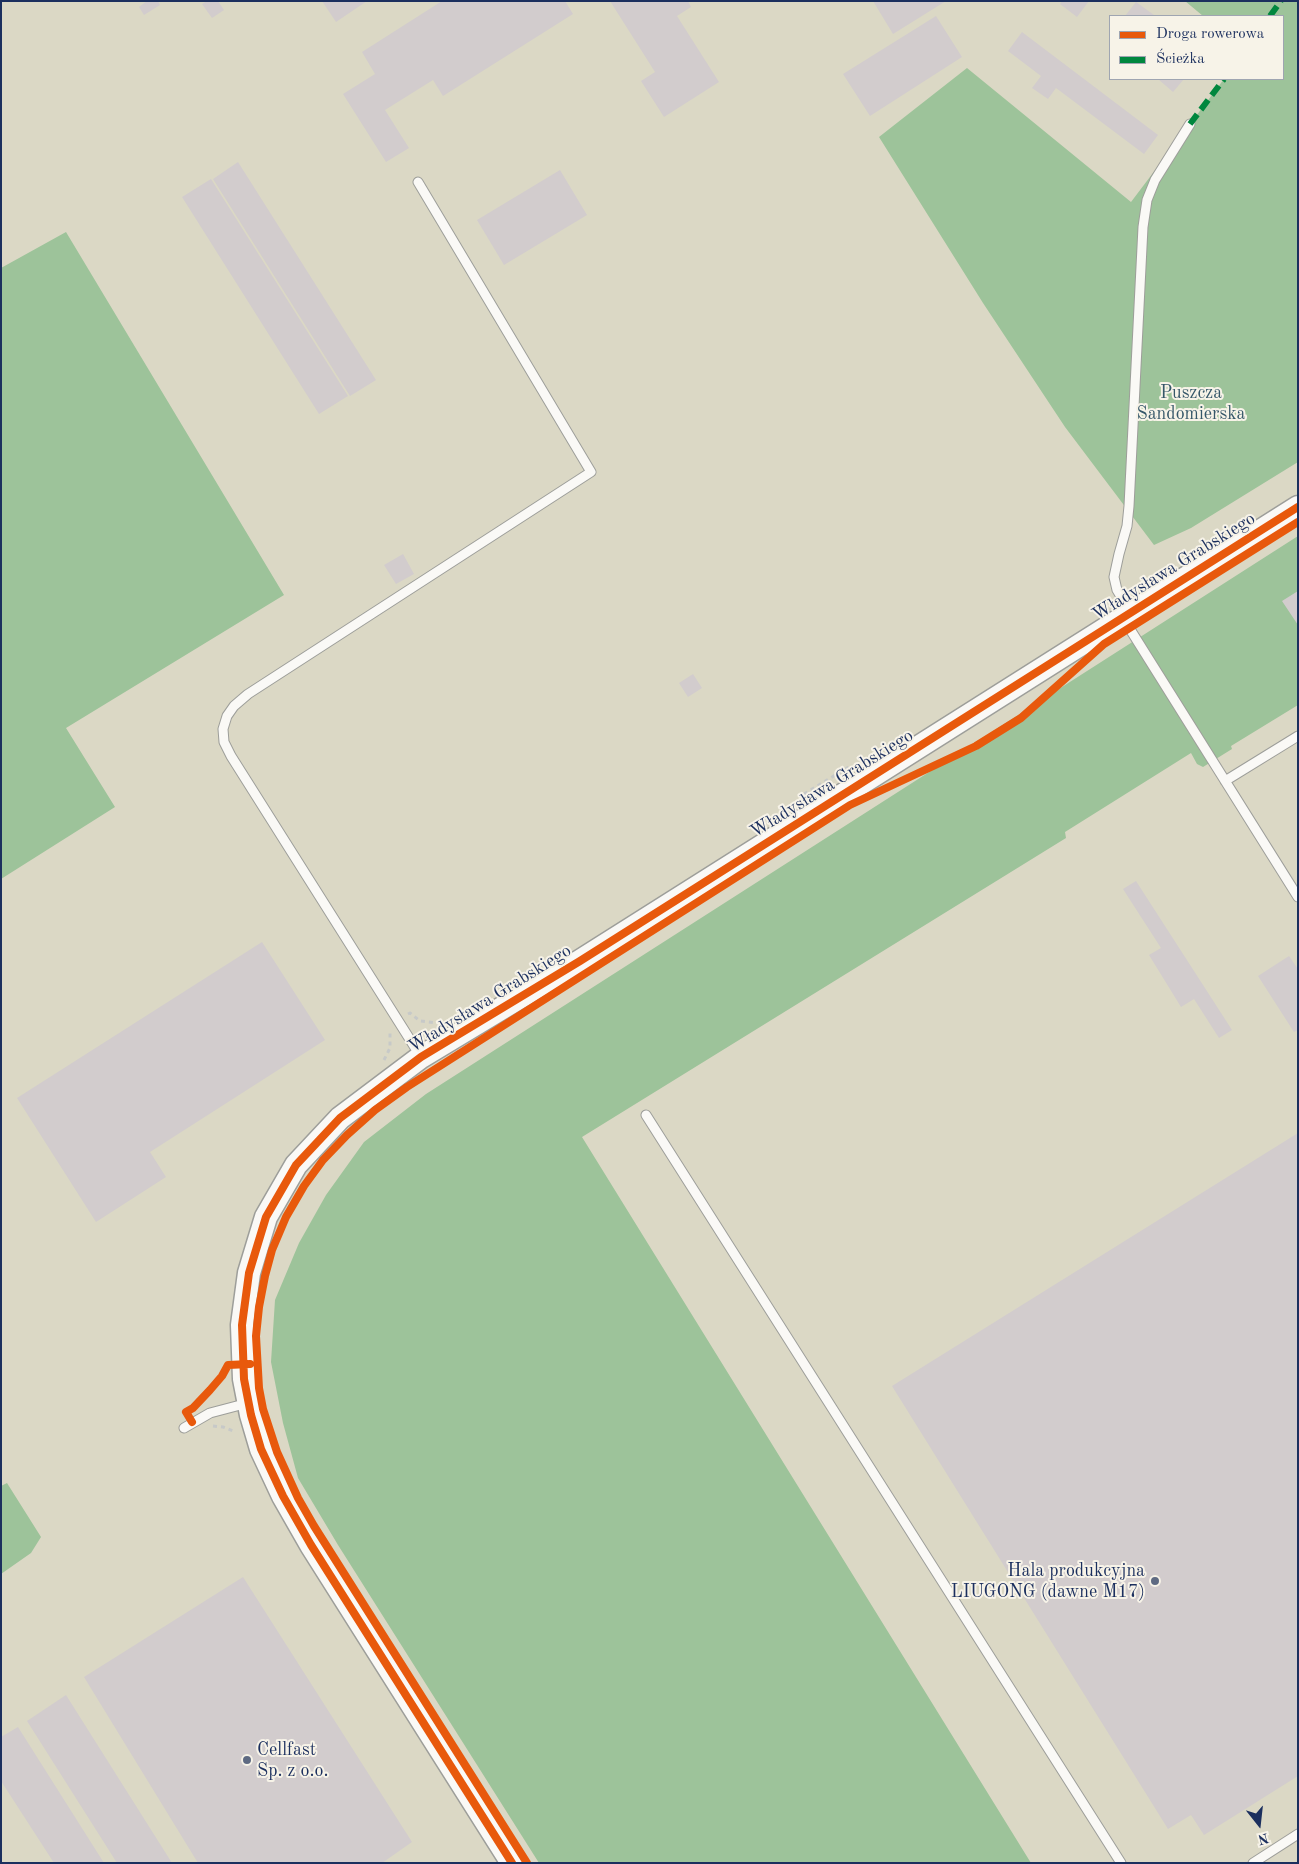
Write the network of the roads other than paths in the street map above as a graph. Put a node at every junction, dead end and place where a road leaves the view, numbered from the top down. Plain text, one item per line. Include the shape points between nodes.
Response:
1 (1190, 124) dead end
2 (418, 182) dead end
3 (1298, 507) edge
4 (1127, 615) junction
5 (1298, 736) edge
6 (1225, 781) junction
7 (1298, 897) edge
8 (421, 1057) junction
9 (646, 1115) dead end
10 (249, 1403) junction
11 (184, 1428) dead end
12 (1298, 1834) edge
13 (512, 1863) edge
14 (1121, 1863) edge
15 (1253, 1863) edge

1 - 4 lane via 1155,180 1147,200 1143,227 1129,506 1114,577
2 - 8 lane via 591,472 248,694 226,716 223,729 224,742 231,756
3 - 4 street, Władysława Grabskiego
4 - 6 lane
4 - 8 street, Władysława Grabskiego via 580,961
5 - 6 lane
6 - 7 lane
8 - 10 street, Władysława Grabskiego via 340,1118 296,1165 266,1217 245,1295 242,1354
9 - 14 lane
10 - 11 lane via 210,1413
10 - 13 street, Władysława Grabskiego via 261,1449 306,1537
12 - 15 lane

